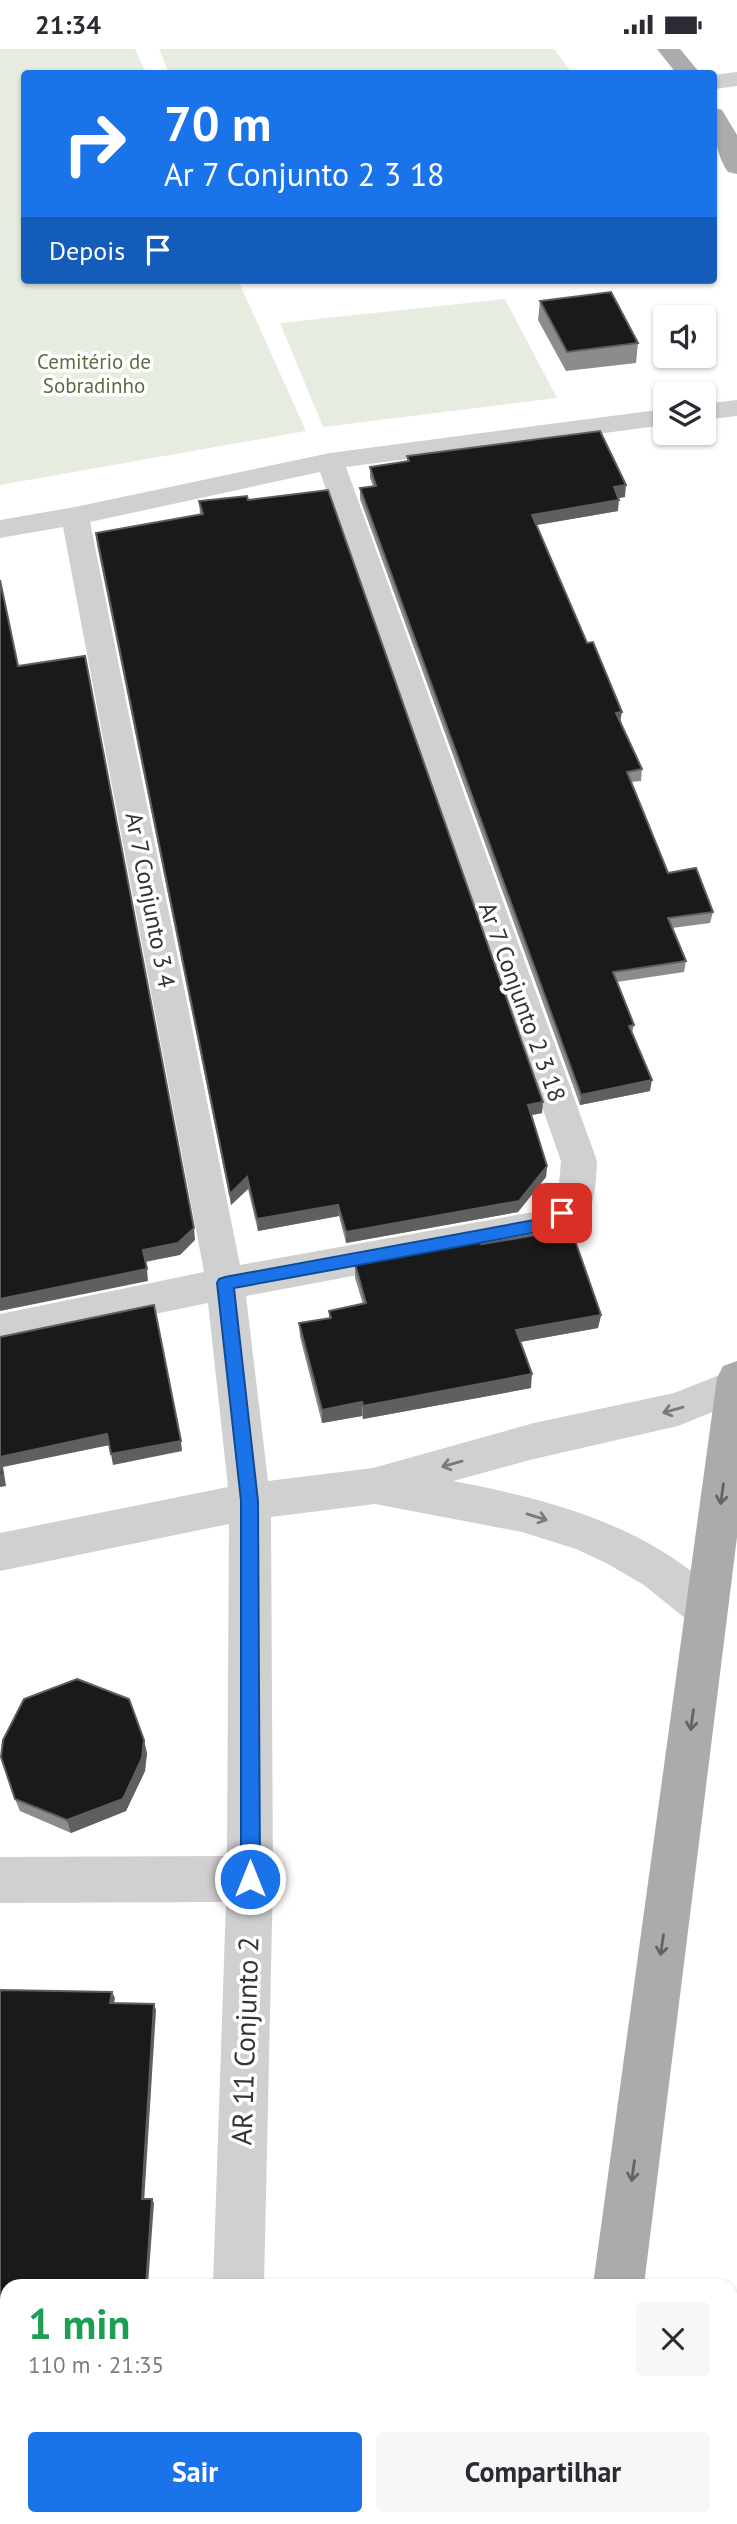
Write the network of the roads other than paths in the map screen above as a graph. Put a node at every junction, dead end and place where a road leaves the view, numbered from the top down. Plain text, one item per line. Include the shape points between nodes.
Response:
1 (668, 49) edge
2 (686, 70) edge
3 (737, 79) edge
4 (717, 82) edge
5 (717, 120) edge
6 (737, 167) edge
7 (737, 408) edge
8 (716, 411) edge
9 (653, 419) edge
10 (330, 461) junction
11 (75, 516) junction
12 (0, 529) edge
13 (225, 1283) junction
14 (0, 1330) edge
15 (737, 1378) edge
16 (736, 1385) edge
17 (373, 1486) junction
18 (250, 1501) junction
19 (0, 1552) edge
20 (707, 1610) junction
21 (250, 1879) junction
22 (0, 1880) edge
23 (239, 2279) edge
24 (619, 2279) edge

1 - 2 main road
3 - 4 street
5 - 6 main road
7 - 8 street
9 - 10 street
10 - 11 street
10 - 13 street, Ar 7 Conjunto 2 3 18 via 579,1161 576,1202 549,1224
11 - 12 street
11 - 13 street, Ar 7 Conjunto 3 4
13 - 14 street, Ar 7 Conjunto 2 3 18
13 - 18 street, Ar 7 Conjunto 3 4
15 - 16 main road
16 -> 17 street via 678,1409 534,1441
16 -> 20 main road
17 - 18 street
17 -> 20 street via 530,1514 578,1530 652,1567
18 - 19 street
18 - 21 street, AR 11 Conjunto 2
20 -> 24 main road
21 - 22 street
21 - 23 street, AR 11 Conjunto 2

